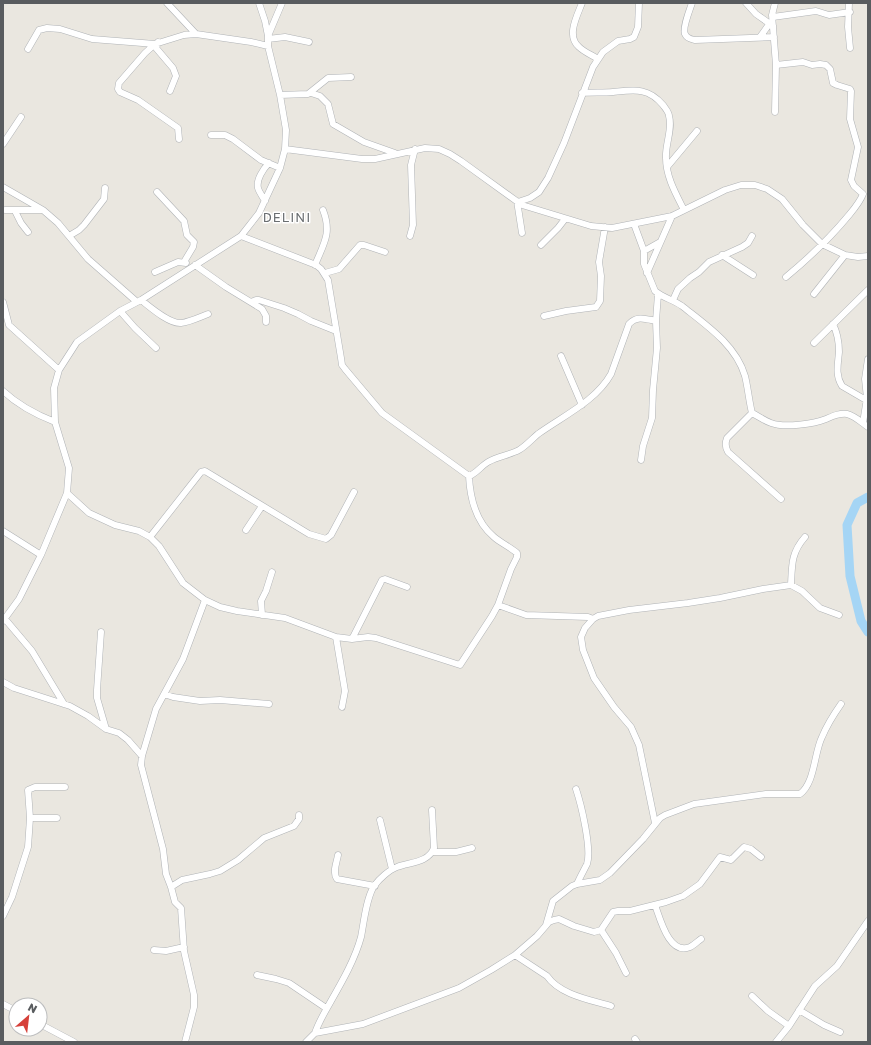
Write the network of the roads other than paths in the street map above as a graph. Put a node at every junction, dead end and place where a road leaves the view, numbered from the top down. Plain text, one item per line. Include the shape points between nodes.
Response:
1 (259, 3) edge
2 (282, 3) edge
3 (582, 3) edge
4 (639, 3) edge
5 (692, 3) edge
6 (746, 3) edge
7 (775, 3) edge
8 (849, 3) edge
9 (170, 4) edge
10 (850, 12) junction
11 (772, 22) junction
12 (196, 34) junction
13 (268, 37) junction
14 (760, 37) junction
15 (774, 37) junction
16 (309, 42) dead end
17 (157, 43) junction
18 (268, 46) junction
19 (850, 48) dead end
20 (28, 49) dead end
21 (598, 59) junction
22 (776, 65) junction
23 (351, 77) dead end
24 (170, 92) dead end
25 (311, 93) junction
26 (582, 93) junction
27 (280, 95) junction
28 (775, 112) dead end
29 (21, 117) dead end
30 (697, 131) dead end
31 (211, 135) dead end
32 (179, 139) dead end
33 (3, 144) edge
34 (285, 148) junction
35 (415, 149) junction
36 (396, 154) junction
37 (268, 163) junction
38 (667, 167) junction
39 (280, 168) junction
40 (3, 187) edge
41 (105, 188) dead end
42 (157, 192) dead end
43 (265, 201) junction
44 (518, 202) junction
45 (5, 210) dead end
46 (43, 210) junction
47 (323, 210) dead end
48 (684, 210) junction
49 (16, 211) junction
50 (672, 216) junction
51 (565, 219) junction
52 (634, 224) junction
53 (605, 227) junction
54 (28, 232) dead end
55 (522, 233) dead end
56 (69, 236) junction
57 (241, 236) junction
58 (410, 236) dead end
59 (752, 236) dead end
60 (660, 242) junction
61 (822, 244) junction
62 (541, 245) dead end
63 (644, 250) junction
64 (385, 252) dead end
65 (722, 255) junction
66 (845, 255) junction
67 (868, 256) edge
68 (184, 262) junction
69 (315, 265) junction
70 (193, 266) junction
71 (155, 272) dead end
72 (325, 273) junction
73 (648, 273) junction
74 (753, 275) dead end
75 (786, 277) dead end
76 (868, 290) edge
77 (658, 294) junction
78 (814, 294) dead end
79 (673, 300) junction
80 (139, 301) junction
81 (3, 302) edge
82 (251, 302) junction
83 (120, 311) junction
84 (208, 314) dead end
85 (544, 316) dead end
86 (656, 321) junction
87 (266, 322) dead end
88 (833, 324) junction
89 (336, 331) junction
90 (814, 343) dead end
91 (156, 348) dead end
92 (561, 356) dead end
93 (868, 359) edge
94 (59, 370) junction
95 (3, 391) edge
96 (866, 400) junction
97 (582, 404) junction
98 (752, 413) junction
99 (55, 422) junction
100 (866, 425) edge
101 (641, 460) dead end
102 (469, 476) junction
103 (354, 492) dead end
104 (67, 493) junction
105 (781, 499) dead end
106 (262, 506) junction
107 (246, 530) dead end
108 (3, 531) edge
109 (150, 537) junction
110 (805, 537) dead end
111 (41, 555) junction
112 (272, 572) dead end
113 (791, 586) junction
114 (407, 587) dead end
115 (205, 600) junction
116 (498, 605) junction
117 (262, 614) junction
118 (840, 615) dead end
119 (593, 619) junction
120 (4, 620) edge
121 (101, 632) dead end
122 (336, 637) junction
123 (352, 639) junction
124 (3, 682) edge
125 (164, 694) junction
126 (64, 704) junction
127 (269, 704) dead end
128 (841, 704) dead end
129 (342, 707) dead end
130 (106, 729) junction
131 (142, 756) junction
132 (64, 787) dead end
133 (576, 789) dead end
134 (432, 810) dead end
135 (299, 815) dead end
136 (30, 818) junction
137 (57, 818) dead end
138 (380, 820) dead end
139 (655, 823) junction
140 (472, 848) dead end
141 (432, 852) junction
142 (338, 855) dead end
143 (761, 857) dead end
144 (392, 869) junction
145 (577, 884) junction
146 (375, 886) junction
147 (171, 887) junction
148 (655, 905) junction
149 (3, 916) edge
150 (868, 921) edge
151 (546, 925) junction
152 (601, 930) junction
153 (701, 939) dead end
154 (184, 947) junction
155 (154, 950) dead end
156 (515, 955) junction
157 (626, 973) dead end
158 (257, 975) dead end
159 (752, 996) dead end
160 (611, 1006) dead end
161 (326, 1008) junction
162 (799, 1010) junction
163 (789, 1026) junction
164 (48, 1028) edge
165 (840, 1032) dead end
166 (315, 1034) junction
167 (74, 1042) edge
168 (185, 1042) edge
169 (306, 1042) edge
170 (776, 1042) edge

1 - 13 street
2 - 13 street
3 - 21 street via 573,38 580,49
4 - 21 street via 638,27 634,37 618,41
5 - 14 street via 684,30 689,38 696,40
6 - 11 street via 756,14
7 - 11 street
8 - 10 street
9 - 12 street
10 - 11 street via 829,15 816,11
10 - 19 street
11 - 14 street
11 - 15 street
12 - 17 street
12 - 18 street
13 - 16 street via 285,37
13 - 18 street
14 - 15 street
15 - 22 street
17 - 20 street via 92,39 60,29 47,28 38,30
17 - 24 street via 156,48 173,68 176,76
17 - 32 street via 119,83 118,89 178,128
18 - 27 street
21 - 26 street
22 - 28 street
22 - 61 street via 803,62 826,65 830,69 833,83 851,91 850,119 858,147 851,180 863,194 855,207
23 - 25 street via 328,78
25 - 27 street
25 - 36 street via 320,96 328,104 333,124 364,142
26 - 38 street via 633,90 650,94 662,104 669,114 670,125
26 - 44 street via 563,147 548,178 539,192
27 - 34 street via 286,130
29 - 33 street
30 - 38 street
31 - 37 street via 225,135
34 - 36 street via 374,160
34 - 39 street
35 - 36 street
35 - 44 street via 439,149 450,154
35 - 58 street via 411,165 414,225
37 - 39 street
37 - 43 street via 258,183 258,189
38 - 48 street
39 - 43 street
40 - 46 street
41 - 56 street via 104,199 84,225
42 - 68 street via 184,221 187,235 194,242
43 - 57 street
44 - 51 street
44 - 55 street
45 - 49 street
46 - 49 street
46 - 56 street
47 - 69 street via 328,229
48 - 50 street
48 - 61 street via 725,190 741,185 755,185 782,199
49 - 54 street
50 - 52 street
50 - 60 street
51 - 53 street
51 - 62 street
52 - 53 street
52 - 63 street
53 - 85 street via 599,262 600,301 596,307
56 - 80 street via 88,259
57 - 69 street
57 - 70 street
59 - 65 street via 742,247
60 - 63 street
60 - 73 street
61 - 66 street
61 - 75 street
63 - 73 street via 644,264
64 - 72 street via 360,245 339,268
65 - 74 street
65 - 79 street via 709,262 678,289
66 - 67 street
66 - 78 street
68 - 70 street
68 - 71 street
69 - 72 street
70 - 80 street
70 - 82 street
72 - 89 street
73 - 77 street
76 - 88 street
77 - 79 street
77 - 86 street
79 - 98 street via 712,330 731,349 745,377
80 - 83 street
80 - 84 street via 179,323
81 - 94 street via 9,325
82 - 87 street via 265,312
82 - 89 street via 259,300 284,308
83 - 91 street
83 - 94 street via 77,342
86 - 97 street via 638,318 629,324 608,380
86 - 101 street via 658,348 652,418
88 - 90 street
88 - 96 street via 839,345 837,370 840,383
89 - 102 street via 342,365 382,413
92 - 97 street
93 - 96 street via 865,379
94 - 99 street via 54,388
95 - 99 street
96 - 100 street
97 - 102 street via 521,449 494,458
98 - 100 street via 781,425 810,423 839,414 853,416
98 - 105 street via 727,438 726,449
99 - 104 street via 69,468
102 - 116 street via 472,501 482,523 494,536 517,553
103 - 106 street via 331,535 326,539 309,534
104 - 109 street via 89,513
104 - 111 street
106 - 107 street
106 - 109 street via 206,471 200,472
108 - 111 street
109 - 115 street via 159,546 183,583
110 - 113 street via 794,552
111 - 120 street via 19,599
112 - 117 street via 261,601
113 - 118 street via 808,596 820,608
113 - 119 street via 763,588 720,598 629,610
114 - 123 street via 382,580
115 - 117 street via 229,610
115 - 125 street via 183,659
116 - 119 street via 526,615
116 - 123 street via 460,665 376,638
117 - 122 street via 288,619
119 - 139 street via 581,637 583,650 594,678 636,735
120 - 126 street via 32,651
121 - 130 street via 96,690
122 - 123 street
122 - 129 street via 344,691
124 - 126 street
125 - 127 street via 200,701
125 - 131 street via 151,722
126 - 130 street
128 - 139 street via 821,738 806,788 800,794 766,794 694,804 665,815
130 - 131 street via 119,733
131 - 147 street via 141,765
132 - 136 street via 35,786 28,790
133 - 145 street via 588,848 588,863
134 - 141 street
135 - 147 street via 294,826 264,838 238,860 220,870 182,880
136 - 137 street
136 - 149 street via 28,847
138 - 144 street
139 - 145 street via 610,873 600,880
140 - 141 street via 456,852
141 - 144 street via 420,860
142 - 146 street via 334,871 336,879
143 - 148 street via 751,849 744,848 731,860 720,857 693,890
144 - 146 street
145 - 151 street via 553,901
146 - 161 street via 369,899 357,949
147 - 154 street via 181,908
148 - 152 street via 630,911 615,911
148 - 153 street via 667,935 675,945 682,948 690,947
150 - 162 street via 837,966 815,986
151 - 152 street via 557,919 594,932
151 - 156 street
152 - 157 street
154 - 155 street via 166,951
154 - 168 street via 194,995 194,1007
156 - 160 street via 547,976 550,981 578,997
156 - 166 street via 448,993 363,1024
158 - 161 street via 289,983
159 - 163 street
161 - 166 street
162 - 163 street
162 - 165 street
163 - 170 street
164 - 167 street
166 - 169 street

